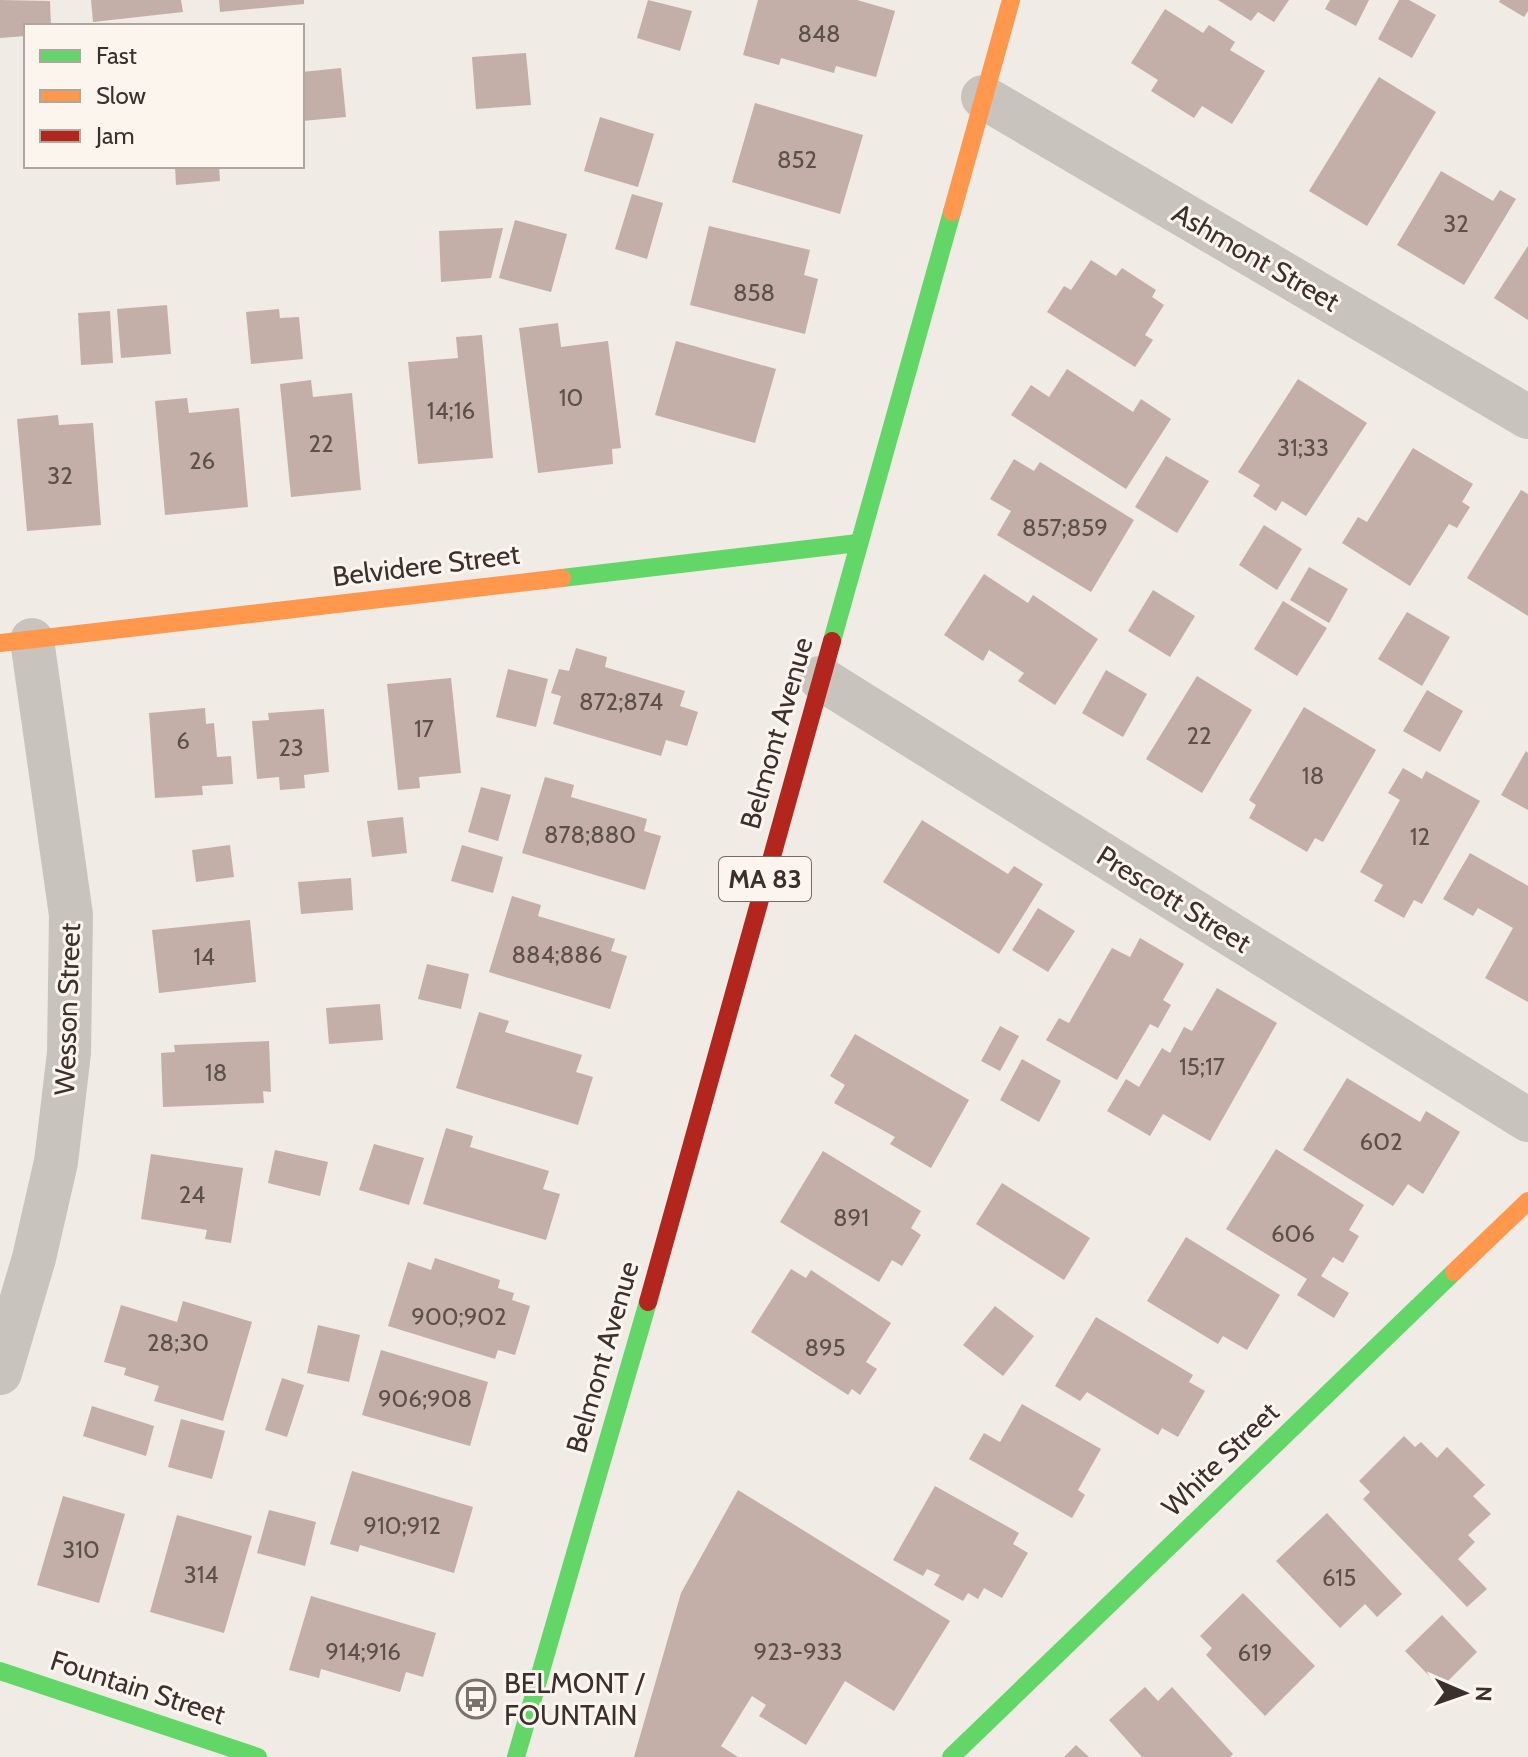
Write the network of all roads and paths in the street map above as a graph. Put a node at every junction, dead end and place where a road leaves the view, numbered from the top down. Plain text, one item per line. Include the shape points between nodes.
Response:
1 (1011, 0) edge
2 (983, 97) junction
3 (1528, 417) edge
4 (858, 543) junction
5 (16, 642) edge
6 (820, 678) junction
7 (1528, 1120) edge
8 (1528, 1201) edge
9 (0, 1373) edge
10 (0, 1671) edge
11 (258, 1757) edge
12 (516, 1757) edge
13 (951, 1757) edge

1 - 2 main road, Belmont Avenue / MA 83
2 - 3 street, Ashmont Street
2 - 4 main road, Belmont Avenue / MA 83
4 - 5 main road, Belvidere Street
4 - 6 main road, Belmont Avenue / MA 83
5 - 9 street, Wesson Street via 71,915 69,1053 54,1172
6 - 7 street, Prescott Street
6 - 12 main road, Belmont Avenue / MA 83
8 - 13 main road, White Street
10 - 11 main road, Fountain Street

